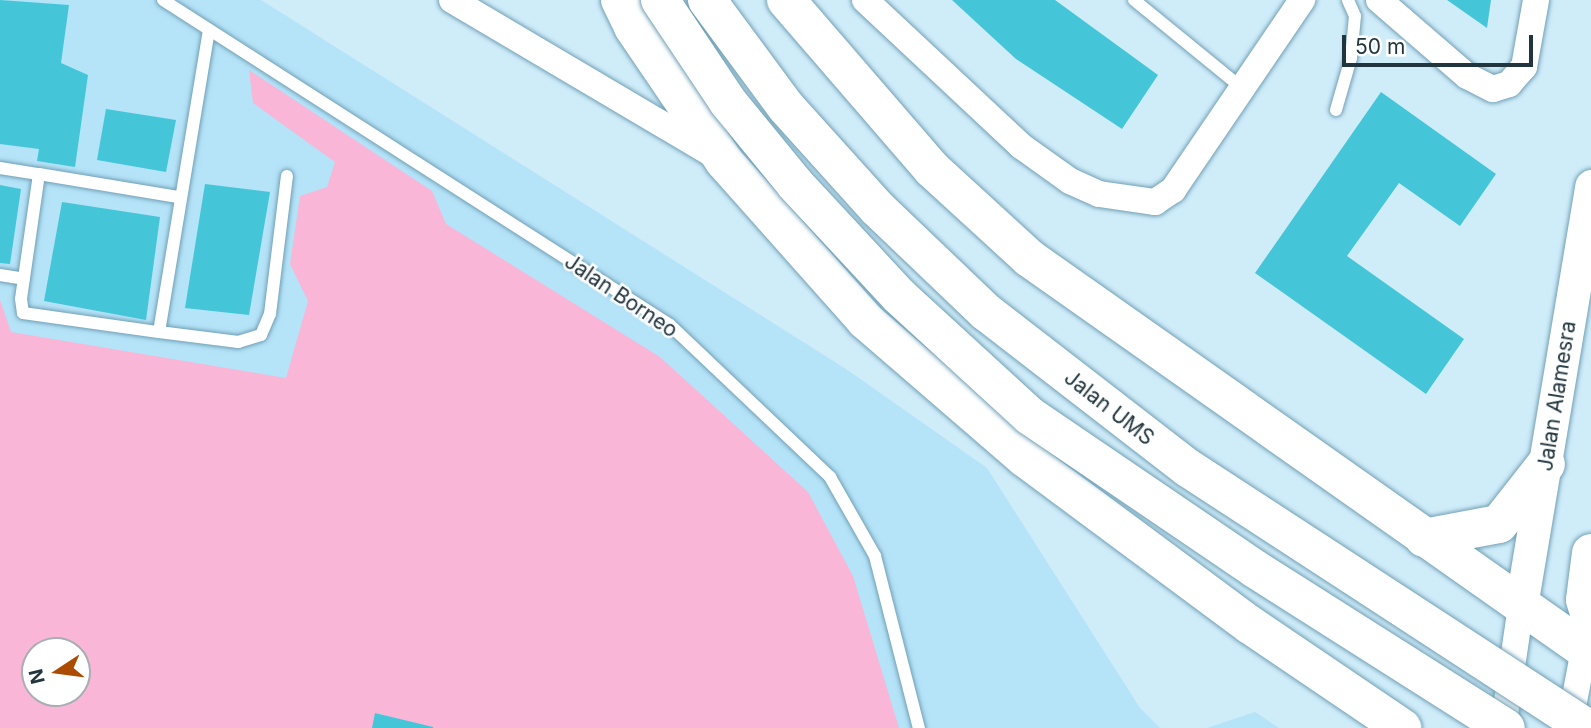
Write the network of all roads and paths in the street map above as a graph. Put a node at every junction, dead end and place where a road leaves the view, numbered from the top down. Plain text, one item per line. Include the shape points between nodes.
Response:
1 (163, 0) edge
2 (452, 0) edge
3 (620, 0) edge
4 (660, 0) edge
5 (707, 0) edge
6 (786, 0) edge
7 (865, 0) edge
8 (1134, 0) edge
9 (1302, 0) edge
10 (1349, 0) edge
11 (1379, 0) edge
12 (1536, 0) edge
13 (209, 31) junction
14 (1242, 88) junction
15 (1336, 110) dead end
16 (724, 161) junction
17 (0, 168) edge
18 (39, 174) junction
19 (287, 176) dead end
20 (1591, 186) edge
21 (178, 197) junction
22 (0, 275) edge
23 (24, 279) junction
24 (159, 332) junction
25 (1546, 464) junction
26 (1424, 537) junction
27 (1591, 553) edge
28 (1521, 606) junction
29 (1589, 641) edge
30 (919, 728) edge
31 (1402, 728) edge
32 (1505, 728) edge
33 (1569, 728) edge
34 (1587, 728) edge

1 - 13 lane, Jalan Borneo
2 - 16 street
3 - 16 highway via 633,27
4 - 32 highway, bridge via 728,102 794,184 899,296 1030,416 1255,569
5 - 34 highway, Jalan UMS, bridge via 786,107 849,178 986,312 1188,468
6 - 26 highway via 932,169 1029,258
7 - 14 street via 1021,146 1070,181 1099,194 1156,202 1173,190
8 - 14 lane
9 - 14 street
10 - 15 lane via 1355,16 1351,58
11 - 12 street via 1467,76 1493,89 1502,88 1524,67
13 - 21 lane
13 - 30 lane, Jalan Borneo via 670,325 830,477 874,556
16 - 31 highway via 865,320 1025,458 1251,625
17 - 18 lane
18 - 21 lane
18 - 23 lane
19 - 24 lane via 270,314 261,335 238,342
20 - 25 street, Jalan Alamesra
21 - 24 lane
22 - 23 lane
23 - 24 lane via 23,313
25 - 26 highway via 1499,524
25 - 28 street, Jalan Alamesra
26 - 28 highway
27 - 29 highway via 1585,600
28 - 29 highway
28 - 32 street
29 - 33 street

